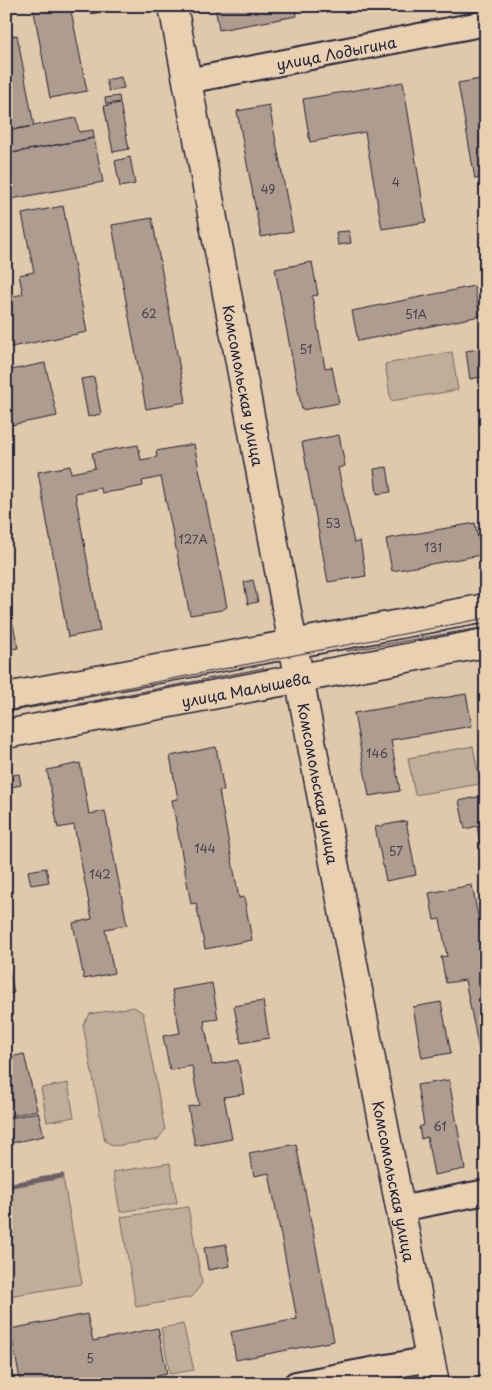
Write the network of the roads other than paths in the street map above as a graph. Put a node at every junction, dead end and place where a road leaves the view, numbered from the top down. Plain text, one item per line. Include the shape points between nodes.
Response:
1 (173, 6) edge
2 (486, 24) edge
3 (187, 82) junction
4 (486, 608) edge
5 (293, 643) junction
6 (486, 643) edge
7 (300, 678) junction
8 (6, 697) edge
9 (6, 734) edge
10 (486, 1192) edge
11 (400, 1209) junction
12 (433, 1371) edge
13 (296, 1384) edge

1 - 3 main road, Комсомольская улица
2 - 3 street, улица Лодыгина
3 - 5 main road, Комсомольская улица
4 - 5 main road
5 - 7 main road, Комсомольская улица
5 - 8 main road
6 - 7 main road, улица Малышева
7 - 9 main road, улица Малышева
7 - 11 main road, Комсомольская улица
10 - 11 street
11 - 12 main road, Комсомольская улица
12 - 13 street

